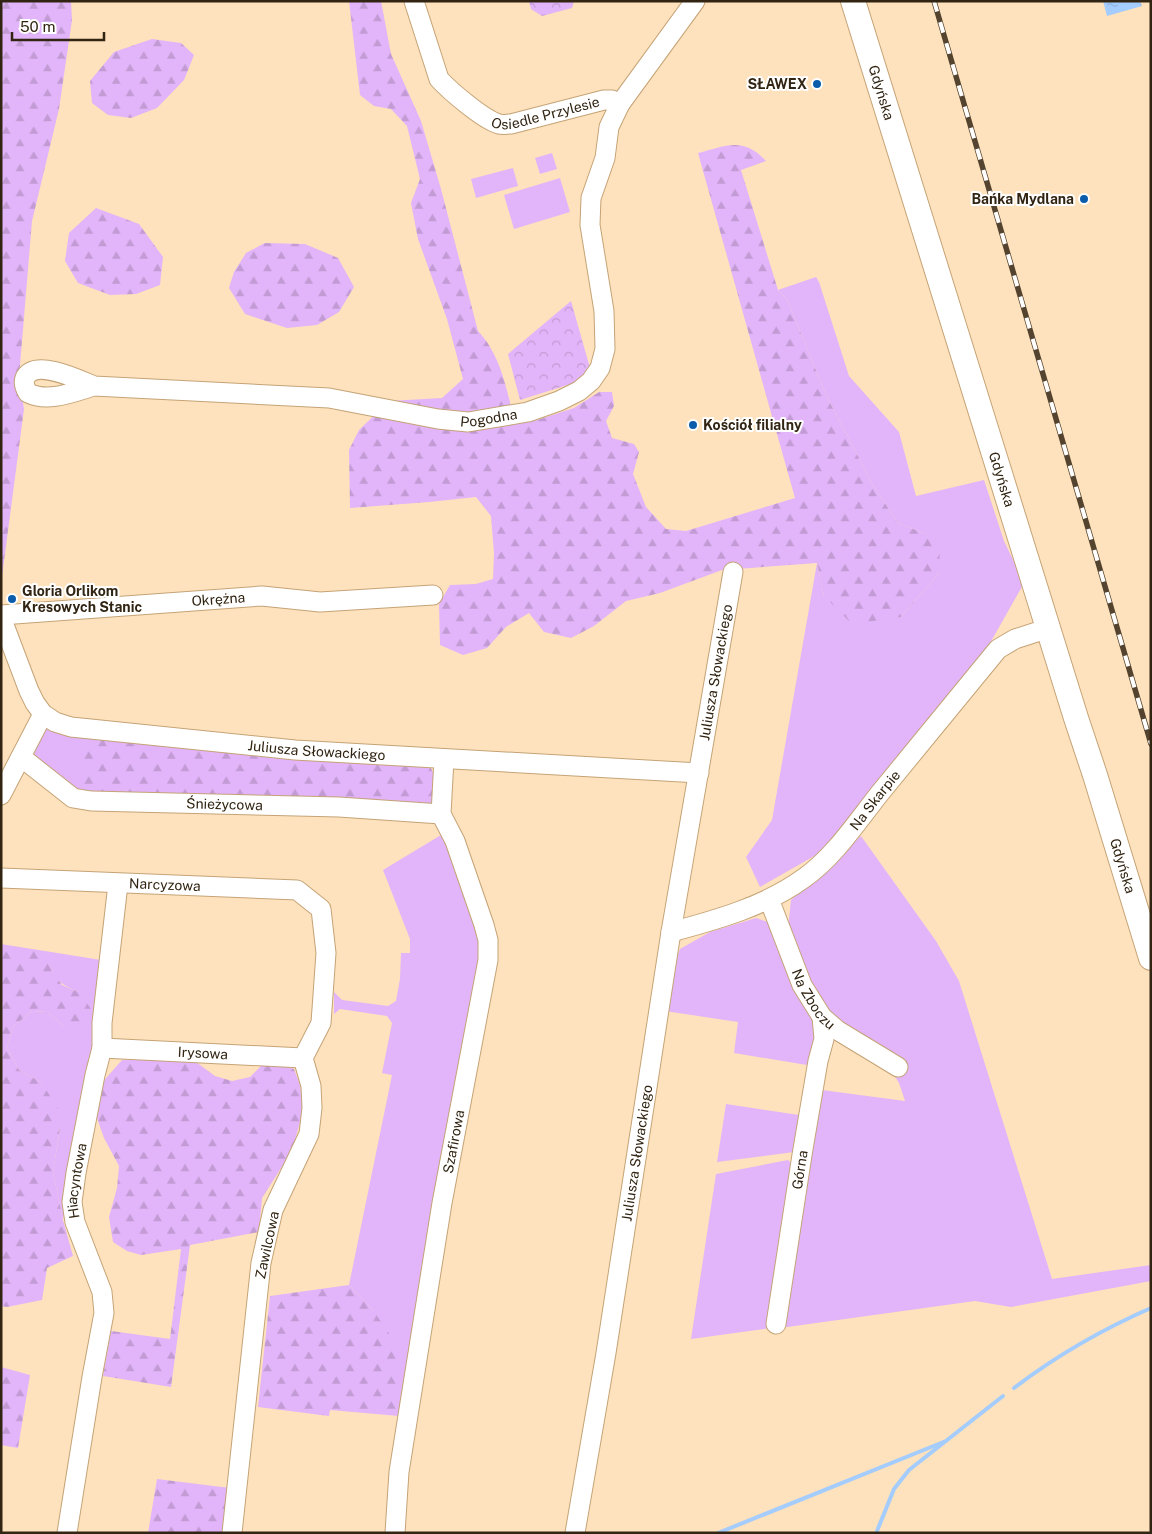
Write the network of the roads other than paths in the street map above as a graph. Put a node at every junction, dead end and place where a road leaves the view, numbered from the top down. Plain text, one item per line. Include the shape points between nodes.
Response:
1 (414, 1) edge
2 (695, 1) edge
3 (853, 1) edge
4 (620, 104) junction
5 (94, 386) dead end
6 (733, 572) dead end
7 (434, 595) dead end
8 (1, 616) edge
9 (1049, 628) junction
10 (43, 714) junction
11 (21, 757) junction
12 (444, 759) junction
13 (699, 773) junction
14 (1, 795) edge
15 (440, 814) junction
16 (1, 878) edge
17 (118, 884) junction
18 (769, 899) junction
19 (671, 932) junction
20 (1151, 958) edge
21 (822, 1017) junction
22 (102, 1048) junction
23 (303, 1058) junction
24 (898, 1067) dead end
25 (776, 1324) dead end
26 (67, 1533) edge
27 (232, 1533) edge
28 (395, 1533) edge
29 (574, 1533) edge

1 - 4 street, Osiedle Przylesie via 439,79 489,120 511,124 604,100
2 - 4 street, Osiedle Przylesie
3 - 9 main road, Gdyńska
4 - 5 street, Pogodna via 609,127 605,158 591,198 590,225 604,311 605,349 600,368 579,391 528,412 468,422 329,398
6 - 13 street, Juliusza Słowackiego
7 - 8 street, Okrężna via 320,602 262,596
8 - 10 street via 29,691
9 - 18 street, Na Skarpie via 1016,638 998,649 820,865
9 - 20 main road, Gdyńska
10 - 11 street
10 - 12 street, Juliusza Słowackiego via 71,727 294,750
11 - 14 street
11 - 15 street, Śnieżycowa via 73,798 91,801 339,807
12 - 13 street, Juliusza Słowackiego
12 - 15 street
13 - 19 street, Juliusza Słowackiego
15 - 28 street, Szafirowa via 455,841 484,925 488,960 442,1203 399,1472
16 - 17 street, Narcyzowa
17 - 22 street, Hiacyntowa
17 - 23 street, Narcyzowa via 297,890 321,909 326,953 321,1023
18 - 19 street, Na Skarpie
18 - 21 street, Na Zboczu via 802,984
19 - 29 street, Juliusza Słowackiego via 606,1353
21 - 24 street, Na Zboczu via 837,1030
21 - 25 street, Górna via 824,1038
22 - 23 street, Irysowa
22 - 26 street, Hiacyntowa via 72,1202 75,1222 102,1292 104,1313
23 - 27 street, Zawilcowa via 311,1086 309,1134 273,1210 261,1264

